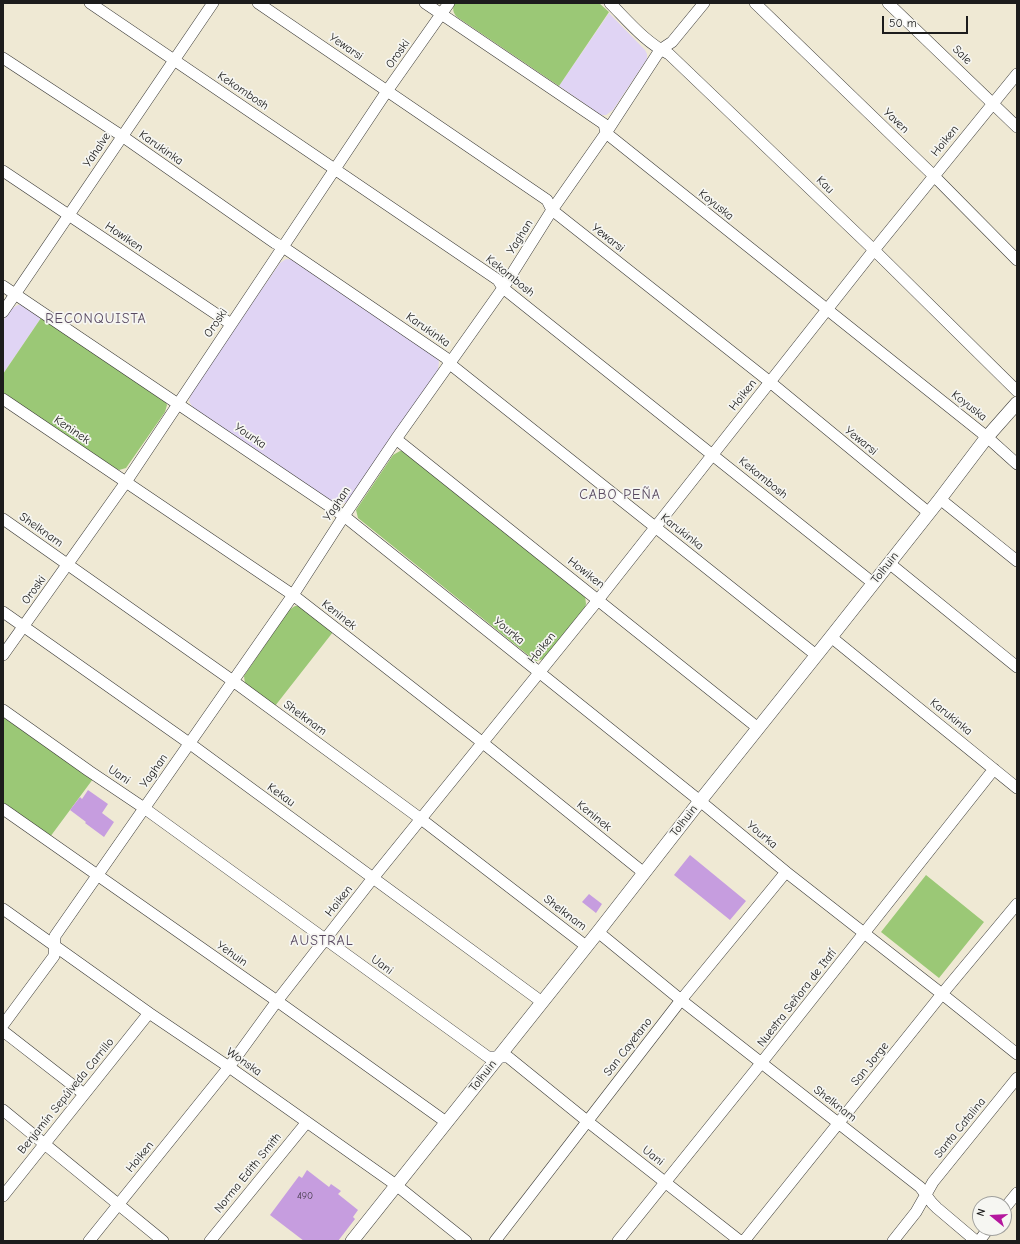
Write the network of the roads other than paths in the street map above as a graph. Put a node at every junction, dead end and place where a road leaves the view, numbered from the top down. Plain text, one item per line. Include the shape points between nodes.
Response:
1 (90, 3) edge
2 (213, 3) edge
3 (258, 3) edge
4 (425, 3) edge
5 (449, 3) edge
6 (610, 3) edge
7 (704, 3) edge
8 (755, 3) edge
9 (888, 3) edge
10 (441, 14) junction
11 (660, 50) junction
12 (3, 58) edge
13 (175, 60) junction
14 (1017, 74) edge
15 (387, 91) junction
16 (993, 103) junction
17 (1017, 127) edge
18 (606, 133) junction
19 (122, 136) junction
20 (335, 169) junction
21 (3, 171) edge
22 (934, 176) junction
23 (552, 210) junction
24 (69, 215) junction
25 (283, 247) junction
26 (874, 250) junction
27 (1017, 260) edge
28 (3, 286) edge
29 (503, 288) junction
30 (15, 294) junction
31 (827, 310) junction
32 (3, 312) edge
33 (231, 324) junction
34 (450, 364) junction
35 (770, 382) junction
36 (1017, 391) edge
37 (3, 399) edge
38 (1017, 403) edge
39 (178, 404) junction
40 (987, 437) junction
41 (396, 439) junction
42 (713, 455) junction
43 (1017, 464) edge
44 (126, 482) junction
45 (940, 498) junction
46 (929, 513) junction
47 (344, 516) junction
48 (3, 519) edge
49 (655, 528) junction
50 (1017, 561) edge
51 (889, 563) junction
52 (68, 565) junction
53 (873, 583) junction
54 (293, 595) junction
55 (598, 600) junction
56 (3, 612) edge
57 (24, 626) junction
58 (831, 637) junction
59 (816, 655) junction
60 (3, 656) edge
61 (1017, 667) edge
62 (539, 672) junction
63 (233, 681) junction
64 (3, 710) edge
65 (758, 728) junction
66 (189, 743) junction
67 (483, 743) junction
68 (994, 769) junction
69 (1017, 788) edge
70 (700, 801) junction
71 (144, 808) junction
72 (3, 809) edge
73 (422, 820) junction
74 (786, 872) junction
75 (644, 873) junction
76 (97, 876) junction
77 (373, 878) junction
78 (1017, 904) edge
79 (3, 909) edge
80 (598, 932) junction
81 (864, 933) junction
82 (325, 940) junction
83 (54, 945) junction
84 (586, 946) junction
85 (942, 994) junction
86 (681, 1000) junction
87 (277, 1001) junction
88 (542, 1002) junction
89 (149, 1013) junction
90 (3, 1025) edge
91 (3, 1031) edge
92 (1017, 1054) edge
93 (498, 1057) junction
94 (762, 1062) junction
95 (229, 1067) junction
96 (1017, 1078) edge
97 (84, 1094) junction
98 (3, 1110) edge
99 (587, 1121) junction
100 (307, 1122) junction
101 (446, 1122) junction
102 (839, 1123) junction
103 (44, 1144) junction
104 (665, 1181) junction
105 (396, 1185) junction
106 (925, 1194) junction
107 (3, 1196) edge
108 (118, 1205) junction
109 (89, 1241) edge
110 (163, 1241) edge
111 (210, 1241) edge
112 (352, 1241) edge
113 (466, 1241) edge
114 (495, 1241) edge
115 (618, 1241) edge
116 (740, 1241) edge
117 (744, 1241) edge
118 (893, 1241) edge
119 (978, 1241) edge

1 - 13 street, Kekombosh
2 - 13 street, Yahalve
3 - 15 street, Yewarsi
4 - 10 street, Koyuska
5 - 10 street, Oroski
6 - 11 street, Kau
7 - 11 street, Yaghan via 672,42
8 - 22 street, Yaven
9 - 16 street, Sale
10 - 15 street, Oroski
10 - 18 street, Koyuska via 604,124
11 - 18 street, Yaghan
11 - 26 street, Kau via 670,54
12 - 19 street, Karukinka
13 - 19 street, Yahalve
13 - 20 street, Kekombosh
14 - 16 street, Hoiken
15 - 20 street, Oroski
15 - 23 street, Yewarsi via 546,200
16 - 17 street, Sale
16 - 22 street, Hoiken
18 - 23 street, Yaghan
18 - 31 street, Koyuska
19 - 24 street, Yahalve
19 - 25 street, Karukinka
20 - 25 street, Oroski
20 - 29 street, Kekombosh via 498,280
21 - 24 street, Howiken
22 - 26 street, Hoiken
22 - 27 street, Yaven
23 - 29 street, Yaghan
23 - 35 street, Yewarsi
24 - 30 street, Yahalve
24 - 33 street, Howiken
25 - 33 street, Oroski
25 - 34 street, Karukinka via 446,358
26 - 31 street, Hoiken
26 - 36 street, Kau
28 - 30 street, Yourka
29 - 34 street, Yaghan
29 - 42 street, Kekombosh
30 - 32 street, Yahalve
30 - 39 street, Yourka
31 - 35 street, Hoiken
31 - 40 street, Koyuska
33 - 39 street, Oroski
34 - 41 street, Yaghan
34 - 49 street, Karukinka
35 - 42 street, Hoiken
35 - 46 street, Yewarsi
37 - 44 street, Keninek
38 - 40 street, Tolhuin
39 - 44 street, Oroski
39 - 47 street, Yourka
40 - 43 street, Koyuska
40 - 45 street, Tolhuin
41 - 47 street, Yaghan
41 - 55 street, Howiken
42 - 49 street, Hoiken
42 - 53 street, Kekombosh
44 - 52 street, Oroski
44 - 54 street, Keninek
45 - 46 street, Tolhuin
45 - 50 street
46 - 51 street, Tolhuin
47 - 54 street, Yaghan
47 - 62 street, Yourka
48 - 52 street, Shelknam
49 - 55 street, Hoiken
49 - 59 street, Karukinka
51 - 53 street, Tolhuin
51 - 61 street
52 - 57 street, Oroski
52 - 63 street, Shelknam
53 - 58 street, Tolhuin
54 - 63 street, Yaghan
54 - 67 street, Keninek
55 - 62 street, Hoiken
55 - 65 street, Howiken
56 - 57 street, Kekau
57 - 60 street, Oroski
57 - 66 street, Kekau
58 - 59 street, Tolhuin
58 - 68 street, Karukinka
59 - 65 street, Tolhuin
62 - 67 street, Hoiken
62 - 70 street, Yourka
63 - 66 street, Yaghan
63 - 73 street, Shelknam
64 - 71 street, Uani
65 - 70 street, Tolhuin
66 - 71 street, Yaghan
66 - 77 street, Kekau
67 - 73 street, Hoiken
67 - 75 street, Keninek
68 - 69 street, Karukinka
68 - 81 street, Nuestra Señora de Itatí
70 - 74 street, Yourka
70 - 75 street, Tolhuin
71 - 76 street, Yaghan
71 - 82 street, Uani
72 - 76 street, Yehuin
73 - 77 street, Hoiken
73 - 84 street, Shelknam
74 - 81 street, Yourka
74 - 86 street, San Cayetano
75 - 80 street, Tolhuin
76 - 83 street, Yaghan via 55,936
76 - 87 street, Yehuin
77 - 82 street, Hoiken
77 - 88 street, Kekau
78 - 85 street, San Jorge
79 - 83 street, Wonska
80 - 84 street, Tolhuin
80 - 86 street, Shelknam
81 - 85 street, Yourka
81 - 94 street, Nuestra Señora de Itatí
82 - 87 street, Hoiken
82 - 93 street, Uani via 488,1057
83 - 89 street, Wonska
83 - 90 street, Yaghan via 54,956
84 - 88 street, Tolhuin
85 - 92 street, Yourka
85 - 102 street, San Jorge
86 - 94 street, Shelknam
86 - 99 street, San Cayetano
87 - 95 street, Hoiken
87 - 101 street, Yehuin
88 - 93 street, Tolhuin
89 - 95 street, Wonska
89 - 97 street, Benjamín Sepúlveda Carrillo
91 - 97 street
93 - 99 street, Uani via 508,1057
93 - 101 street, Tolhuin
94 - 102 street, Shelknam
94 - 104 street, Nuestra Señora de Itatí
95 - 100 street, Wonska
95 - 108 street, Hoiken
96 - 106 street, Santa Catalina
97 - 103 street, Benjamín Sepúlveda Carrillo
98 - 103 street
99 - 104 street, Uani
99 - 114 street, San Cayetano
100 - 105 street, Wonska
100 - 111 street, Norma Edith Smith
101 - 105 street, Tolhuin
102 - 106 street, Shelknam via 920,1187
102 - 117 street, San Jorge
103 - 107 street, Benjamín Sepúlveda Carrillo
103 - 108 street
104 - 115 street, Nuestra Señora de Itatí
104 - 116 street, Uani
105 - 112 street, Tolhuin
105 - 113 street, Wonska
106 - 118 street, Santa Catalina via 916,1212
106 - 119 street, Shelknam via 936,1208
108 - 109 street, Hoiken
108 - 110 street

